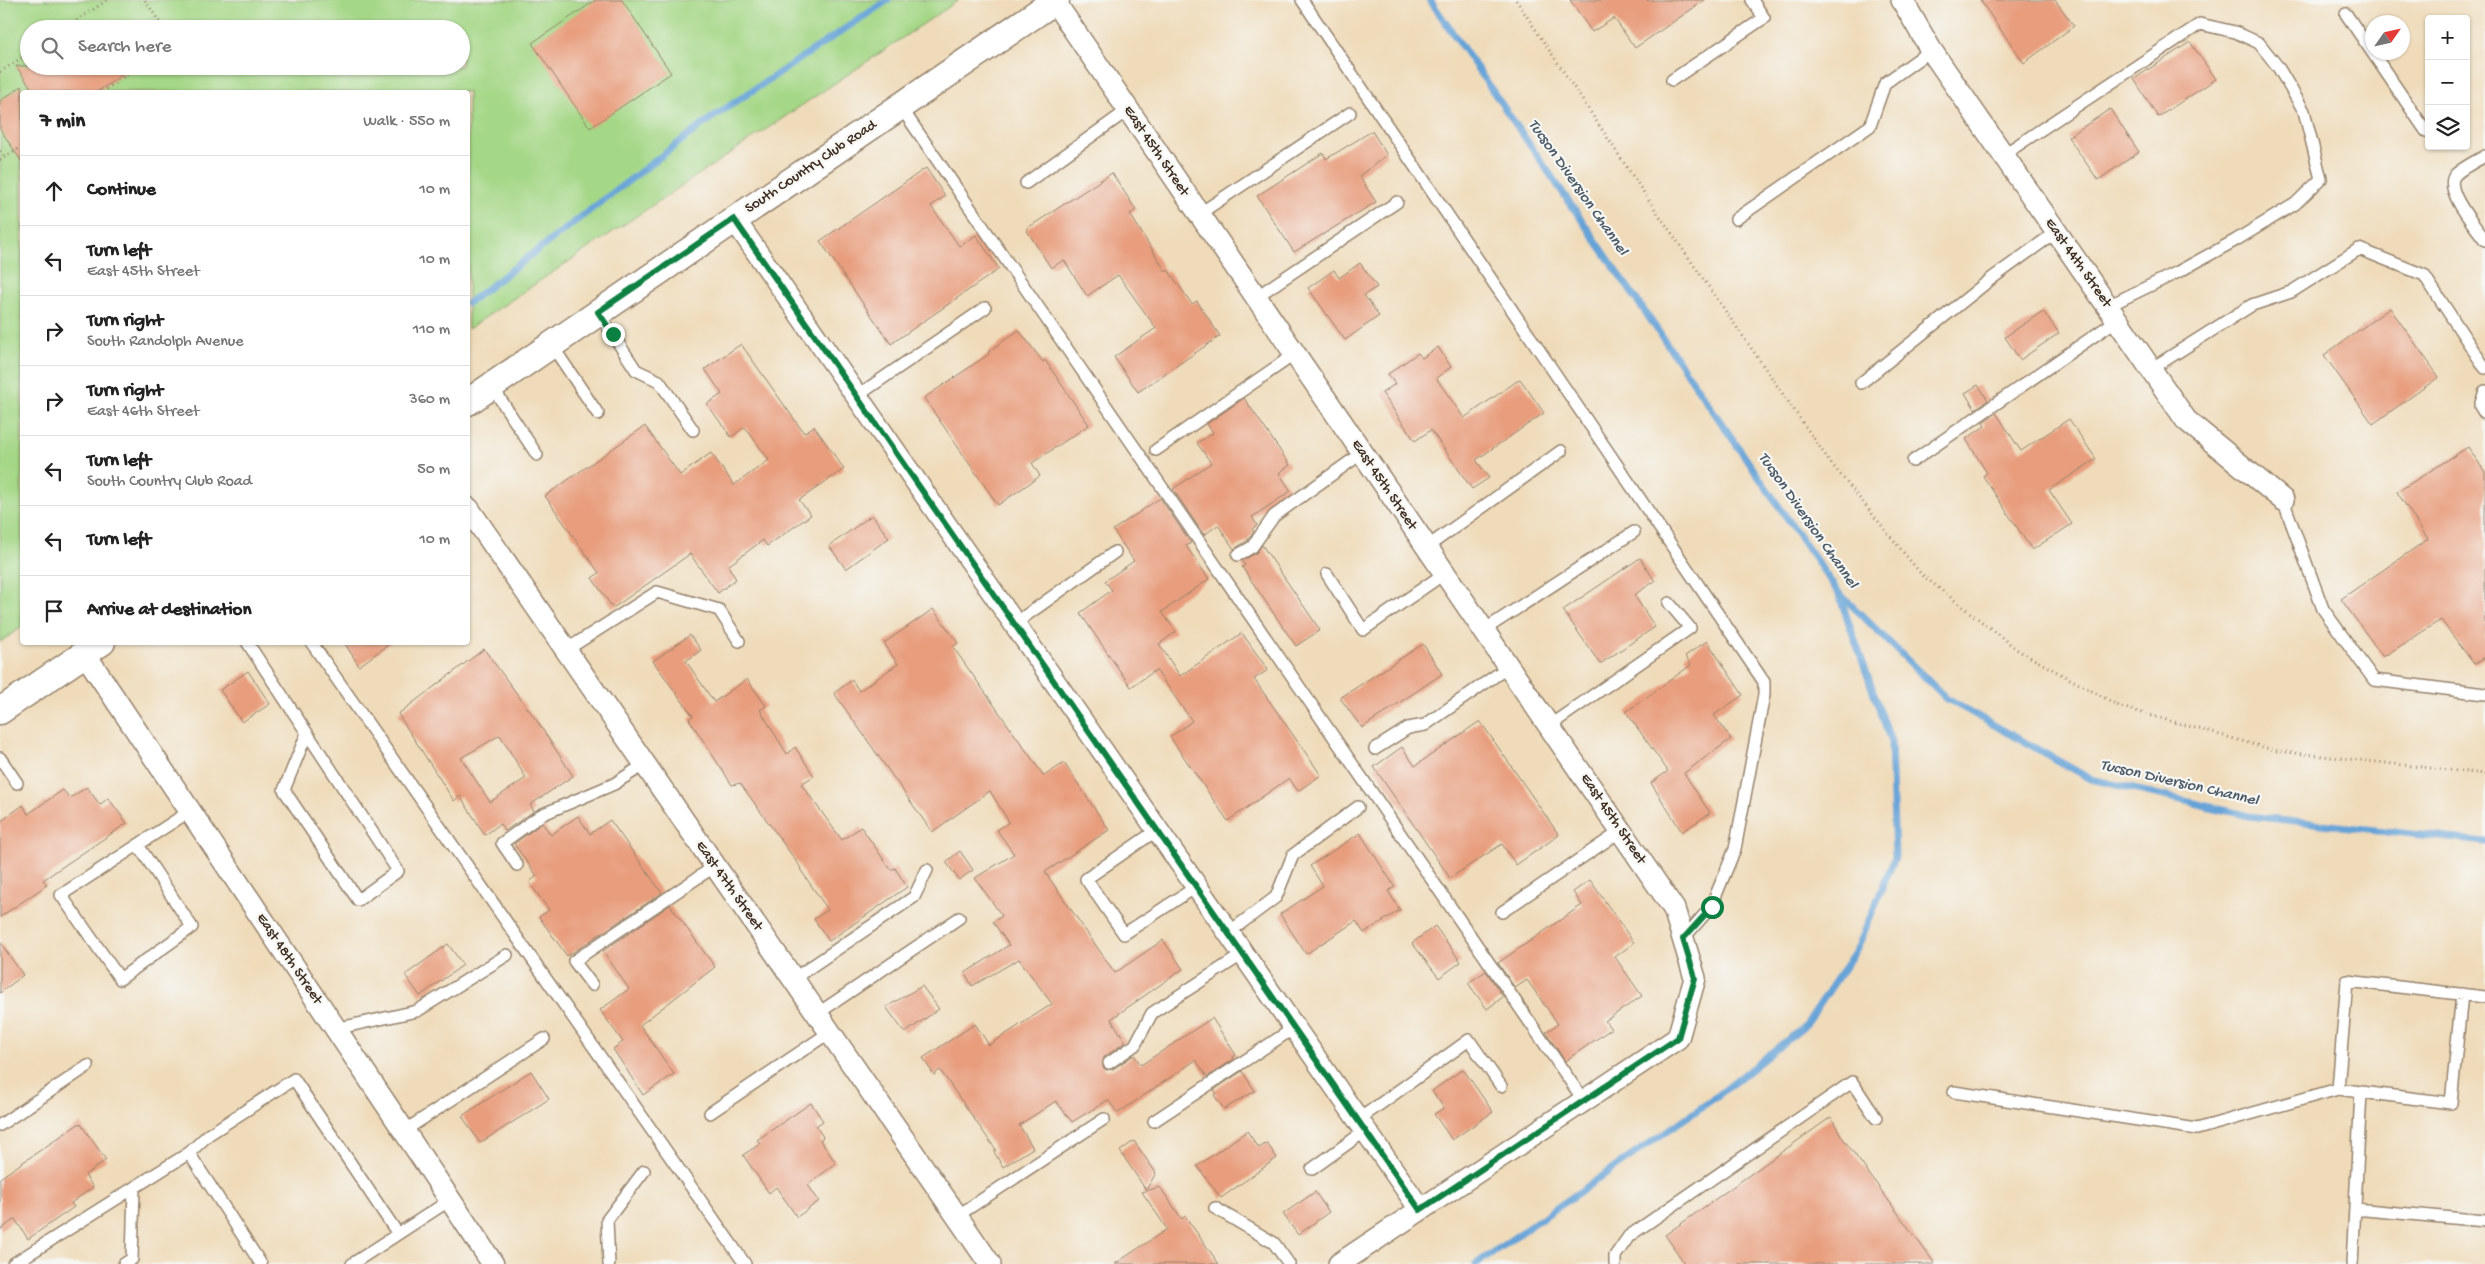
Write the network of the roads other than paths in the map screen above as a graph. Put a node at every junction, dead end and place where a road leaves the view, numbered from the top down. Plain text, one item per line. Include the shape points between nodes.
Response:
1 (1302, 0) edge
2 (1752, 0) edge
3 (1902, 0) edge
4 (1055, 1) edge
5 (2346, 14) dead end
6 (1931, 50) junction
7 (1672, 80) dead end
8 (900, 106) junction
9 (1128, 110) junction
10 (1350, 113) dead end
11 (2425, 130) edge
12 (2003, 154) junction
13 (2485, 156) edge
14 (1026, 183) dead end
15 (1397, 202) dead end
16 (1200, 214) junction
17 (734, 219) junction
18 (1736, 219) dead end
19 (2056, 232) junction
20 (2485, 240) edge
21 (1256, 297) junction
22 (985, 308) dead end
23 (598, 312) junction
24 (2112, 313) junction
25 (551, 344) junction
26 (1294, 354) junction
27 (2485, 368) edge
28 (2151, 369) junction
29 (1861, 383) dead end
30 (492, 385) junction
31 (2485, 390) edge
32 (857, 396) junction
33 (470, 401) edge
34 (598, 414) dead end
35 (2485, 414) edge
36 (693, 430) dead end
37 (1156, 450) dead end
38 (1561, 452) dead end
39 (1362, 453) junction
40 (537, 455) dead end
41 (1913, 461) dead end
42 (2283, 500) joint
43 (470, 511) edge
44 (1634, 532) dead end
45 (1427, 547) junction
46 (1115, 552) dead end
47 (1238, 555) dead end
48 (1327, 574) dead end
49 (1444, 574) junction
50 (1669, 603) dead end
51 (1014, 624) junction
52 (1484, 630) junction
53 (739, 641) dead end
54 (249, 645) edge
55 (312, 645) edge
56 (93, 648) edge
57 (566, 650) junction
58 (1508, 667) junction
59 (2485, 694) edge
60 (0, 711) edge
61 (1549, 726) junction
62 (307, 733) junction
63 (1376, 749) dead end
64 (0, 758) edge
65 (645, 764) junction
66 (17, 783) dead end
67 (1358, 807) dead end
68 (190, 811) junction
69 (1157, 830) junction
70 (1621, 831) junction
71 (138, 845) junction
72 (517, 865) dead end
73 (715, 866) junction
74 (927, 870) dead end
75 (1196, 886) junction
76 (1502, 912) dead end
77 (958, 918) dead end
78 (1228, 933) junction
79 (1683, 939) junction
80 (1243, 954) junction
81 (507, 955) dead end
82 (793, 979) junction
83 (592, 984) dead end
84 (2462, 994) junction
85 (2485, 997) edge
86 (817, 1014) junction
87 (1294, 1028) junction
88 (336, 1029) junction
89 (830, 1032) junction
90 (544, 1039) dead end
91 (1109, 1063) dead end
92 (88, 1066) dead end
93 (1501, 1086) dead end
94 (2338, 1089) junction
95 (1954, 1092) dead end
96 (2361, 1092) junction
97 (1584, 1100) junction
98 (710, 1113) dead end
99 (1876, 1118) dead end
100 (1104, 1119) dead end
101 (1154, 1121) dead end
102 (0, 1125) edge
103 (1362, 1126) junction
104 (404, 1131) junction
105 (189, 1153) junction
106 (1312, 1169) dead end
107 (644, 1171) dead end
108 (134, 1188) junction
109 (450, 1200) junction
110 (1216, 1208) dead end
111 (2354, 1209) junction
112 (1420, 1210) junction
113 (957, 1216) junction
114 (2485, 1221) edge
115 (398, 1234) junction
116 (13, 1264) edge
117 (124, 1264) edge
118 (261, 1264) edge
119 (352, 1264) edge
120 (493, 1264) edge
121 (609, 1264) edge
122 (745, 1264) edge
123 (990, 1264) edge
124 (1289, 1264) edge
125 (1340, 1264) edge
126 (1615, 1264) edge
127 (2352, 1264) edge

1 - 79 lane via 1764,682 1735,849 1712,907
2 - 7 lane via 1764,18
3 - 6 street, East 44th Street
4 - 8 street, South Country Club Road
4 - 9 street, East 45th Street
5 - 11 lane
6 - 12 street, East 44th Street
6 - 18 lane via 1885,83 1870,126
8 - 17 street, South Country Club Road
8 - 97 lane
9 - 14 lane
9 - 16 street, East 45th Street
10 - 16 lane
12 - 19 street, East 44th Street
12 - 24 lane via 2200,24 2235,32 2259,43 2278,67 2304,111 2320,179 2295,204
13 - 20 lane via 2455,176 2452,184 2454,194
15 - 21 lane
16 - 21 street, East 45th Street
17 - 23 street, South Country Club Road
17 - 32 street
19 - 24 street, East 44th Street
19 - 29 lane via 1991,279
21 - 26 street, East 45th Street
22 - 32 lane
23 - 25 street, South Country Club Road
23 - 36 lane via 636,370 659,381
24 - 28 street, East 44th Street
24 - 41 lane
25 - 30 street, South Country Club Road
25 - 34 lane
26 - 37 lane
26 - 39 street, East 45th Street
27 - 28 lane via 2424,276 2359,249 2291,292 2252,305
28 - 42 street, East 44th Street via 2186,420
30 - 33 street, South Country Club Road
30 - 40 lane
31 - 35 lane via 2480,406
32 - 51 street
38 - 45 lane
39 - 45 street, East 45th Street
39 - 47 lane via 1274,516 1252,547
42 - 59 lane via 2323,609 2374,680
43 - 57 street, East 47th Street
44 - 52 lane
45 - 49 street, East 45th Street
46 - 51 lane
48 - 49 lane via 1364,630
49 - 52 street, East 45th Street
50 - 61 lane via 1690,628
51 - 69 street
52 - 58 street, East 45th Street
53 - 57 lane via 719,610 656,592
54 - 62 lane
55 - 122 lane
56 - 60 street
56 - 68 street, East 48th Street
57 - 65 street, East 47th Street
58 - 61 street, East 45th Street
58 - 63 lane via 1425,725 1408,728
61 - 70 street, East 45th Street
62 - 62 lane via 284,790 358,900 398,872
64 - 66 lane
65 - 72 lane via 614,784 542,815 502,843
65 - 73 street, East 47th Street
67 - 78 lane via 1293,855 1276,897
68 - 71 lane
68 - 88 street, East 48th Street
69 - 75 street
69 - 75 lane via 1086,878 1124,934
70 - 76 lane
70 - 79 street, East 45th Street via 1674,909
71 - 71 lane via 62,894 120,979 192,927
73 - 82 street, East 47th Street
73 - 83 lane via 574,961
74 - 82 lane via 914,897
75 - 78 street
77 - 86 lane
78 - 80 street
79 - 97 street, East 45th Street via 1695,978 1678,1038
80 - 87 street
80 - 91 lane via 1152,1013 1135,1046
81 - 88 lane via 417,1010
82 - 86 street, East 47th Street
84 - 85 lane
84 - 94 lane via 2347,981
84 - 96 lane via 2451,1103
86 - 89 street, East 47th Street
87 - 101 lane
87 - 103 street
88 - 104 street, East 48th Street
89 - 98 lane
89 - 113 street, East 47th Street
90 - 104 lane
92 - 102 lane
93 - 103 lane via 1469,1040
94 - 95 lane via 2197,1129
94 - 96 lane
96 - 111 lane
97 - 112 street
99 - 126 lane via 1852,1082 1629,1236 1615,1256
100 - 113 lane
103 - 106 lane
103 - 112 street
104 - 109 street, East 48th Street
105 - 108 lane
105 - 115 lane via 208,1135 294,1079
105 - 118 lane
107 - 121 lane via 607,1220
108 - 116 lane
108 - 117 lane via 132,1259
109 - 115 lane
109 - 120 street, East 48th Street
110 - 124 lane via 1274,1242
111 - 114 lane
111 - 127 lane
112 - 125 street
113 - 123 street, East 47th Street
115 - 119 lane

